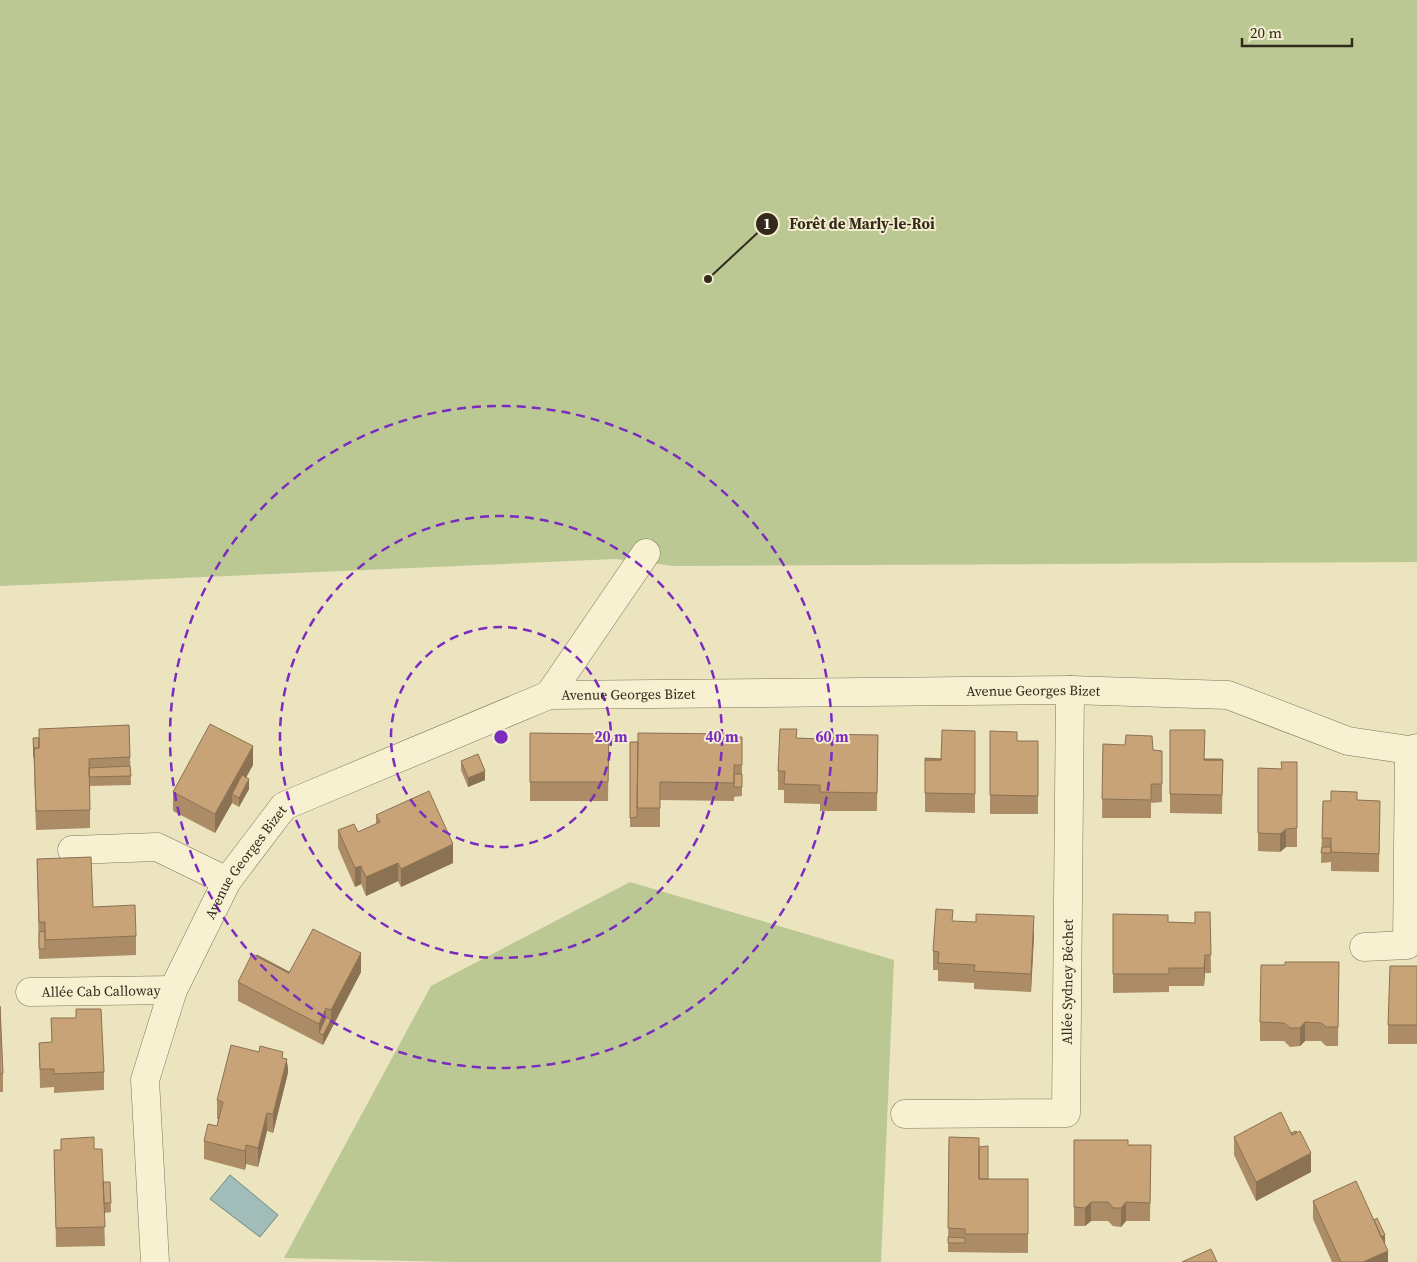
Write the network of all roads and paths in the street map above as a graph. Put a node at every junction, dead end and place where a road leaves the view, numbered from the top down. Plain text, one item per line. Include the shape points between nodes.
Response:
1 (646, 554) dead end
2 (1070, 690) junction
3 (549, 695) junction
4 (1413, 749) edge
5 (72, 850) dead end
6 (228, 881) junction
7 (1364, 947) dead end
8 (172, 990) junction
9 (30, 992) dead end
10 (905, 1114) dead end
11 (155, 1262) edge

1 - 3 street
2 - 3 street, Avenue Georges Bizet
2 - 4 street, Avenue Georges Bizet via 1228,694 1348,741
2 - 10 street, Allée Sydney Béchet via 1066,1113
3 - 6 street, Avenue Georges Bizet via 284,806
4 - 7 street via 1407,945
5 - 6 street via 157,847
6 - 8 street, Avenue Georges Bizet
8 - 9 street, Allée Cab Calloway
8 - 11 street, Avenue Georges Bizet via 145,1080

